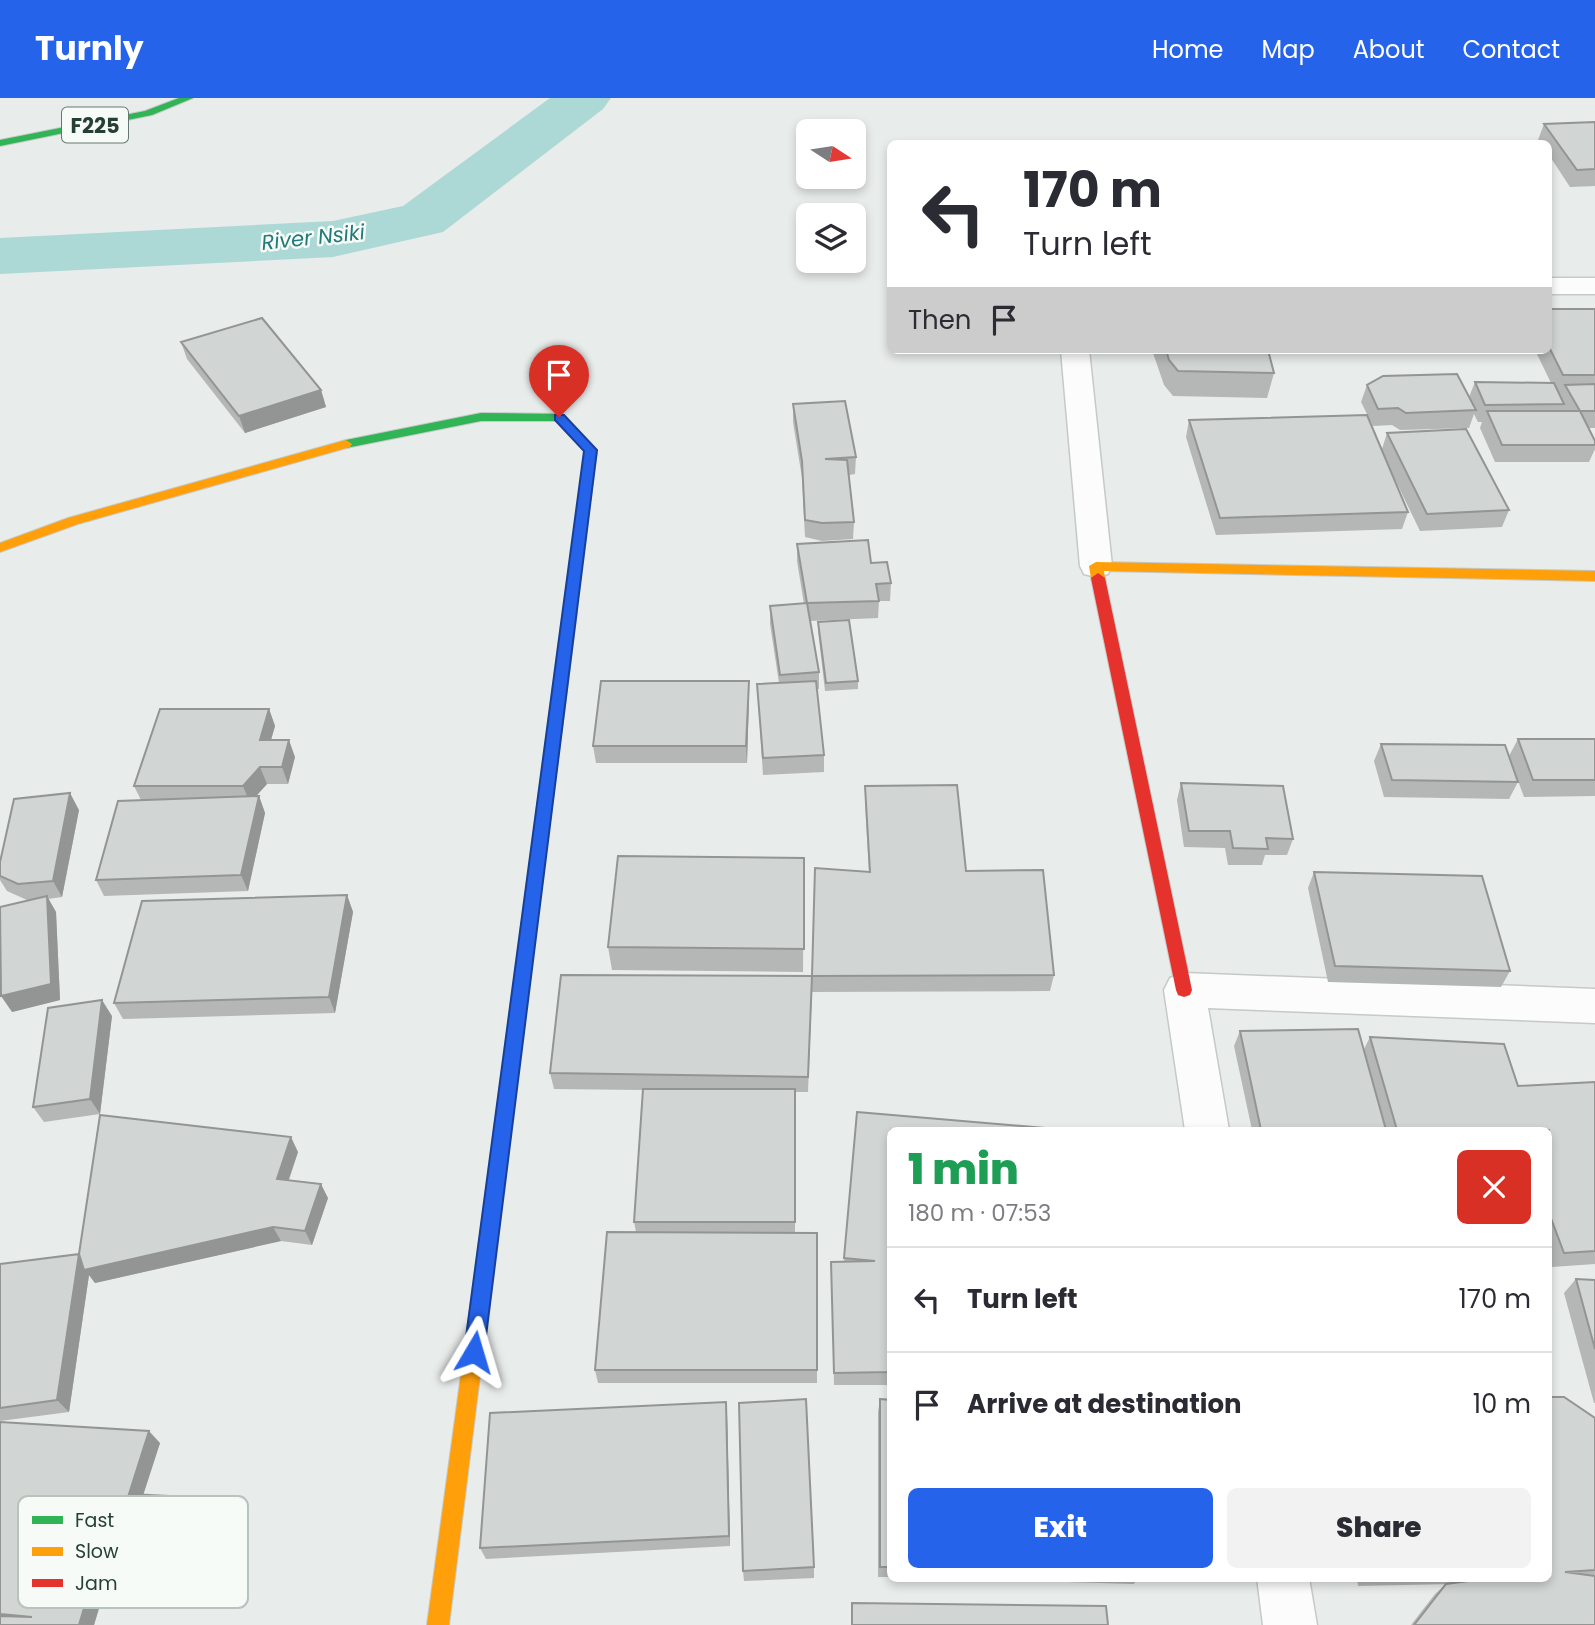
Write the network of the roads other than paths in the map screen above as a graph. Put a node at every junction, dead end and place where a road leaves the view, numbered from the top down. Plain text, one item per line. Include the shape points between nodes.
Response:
1 (188, 98) edge
2 (0, 143) edge
3 (1552, 286) edge
4 (1595, 286) edge
5 (1075, 354) edge
6 (0, 548) edge
7 (1096, 566) junction
8 (1595, 576) edge
9 (1184, 990) junction
10 (1595, 1006) edge
11 (1207, 1127) edge
12 (1284, 1582) edge
13 (438, 1625) edge
14 (1290, 1625) edge

1 - 2 street, F225 via 148,113
3 - 4 street
5 - 7 street
6 - 13 street via 73,521 341,445 481,417 559,417 591,450
7 - 8 street
7 - 9 street
9 - 10 street
9 - 11 street
12 - 14 street

